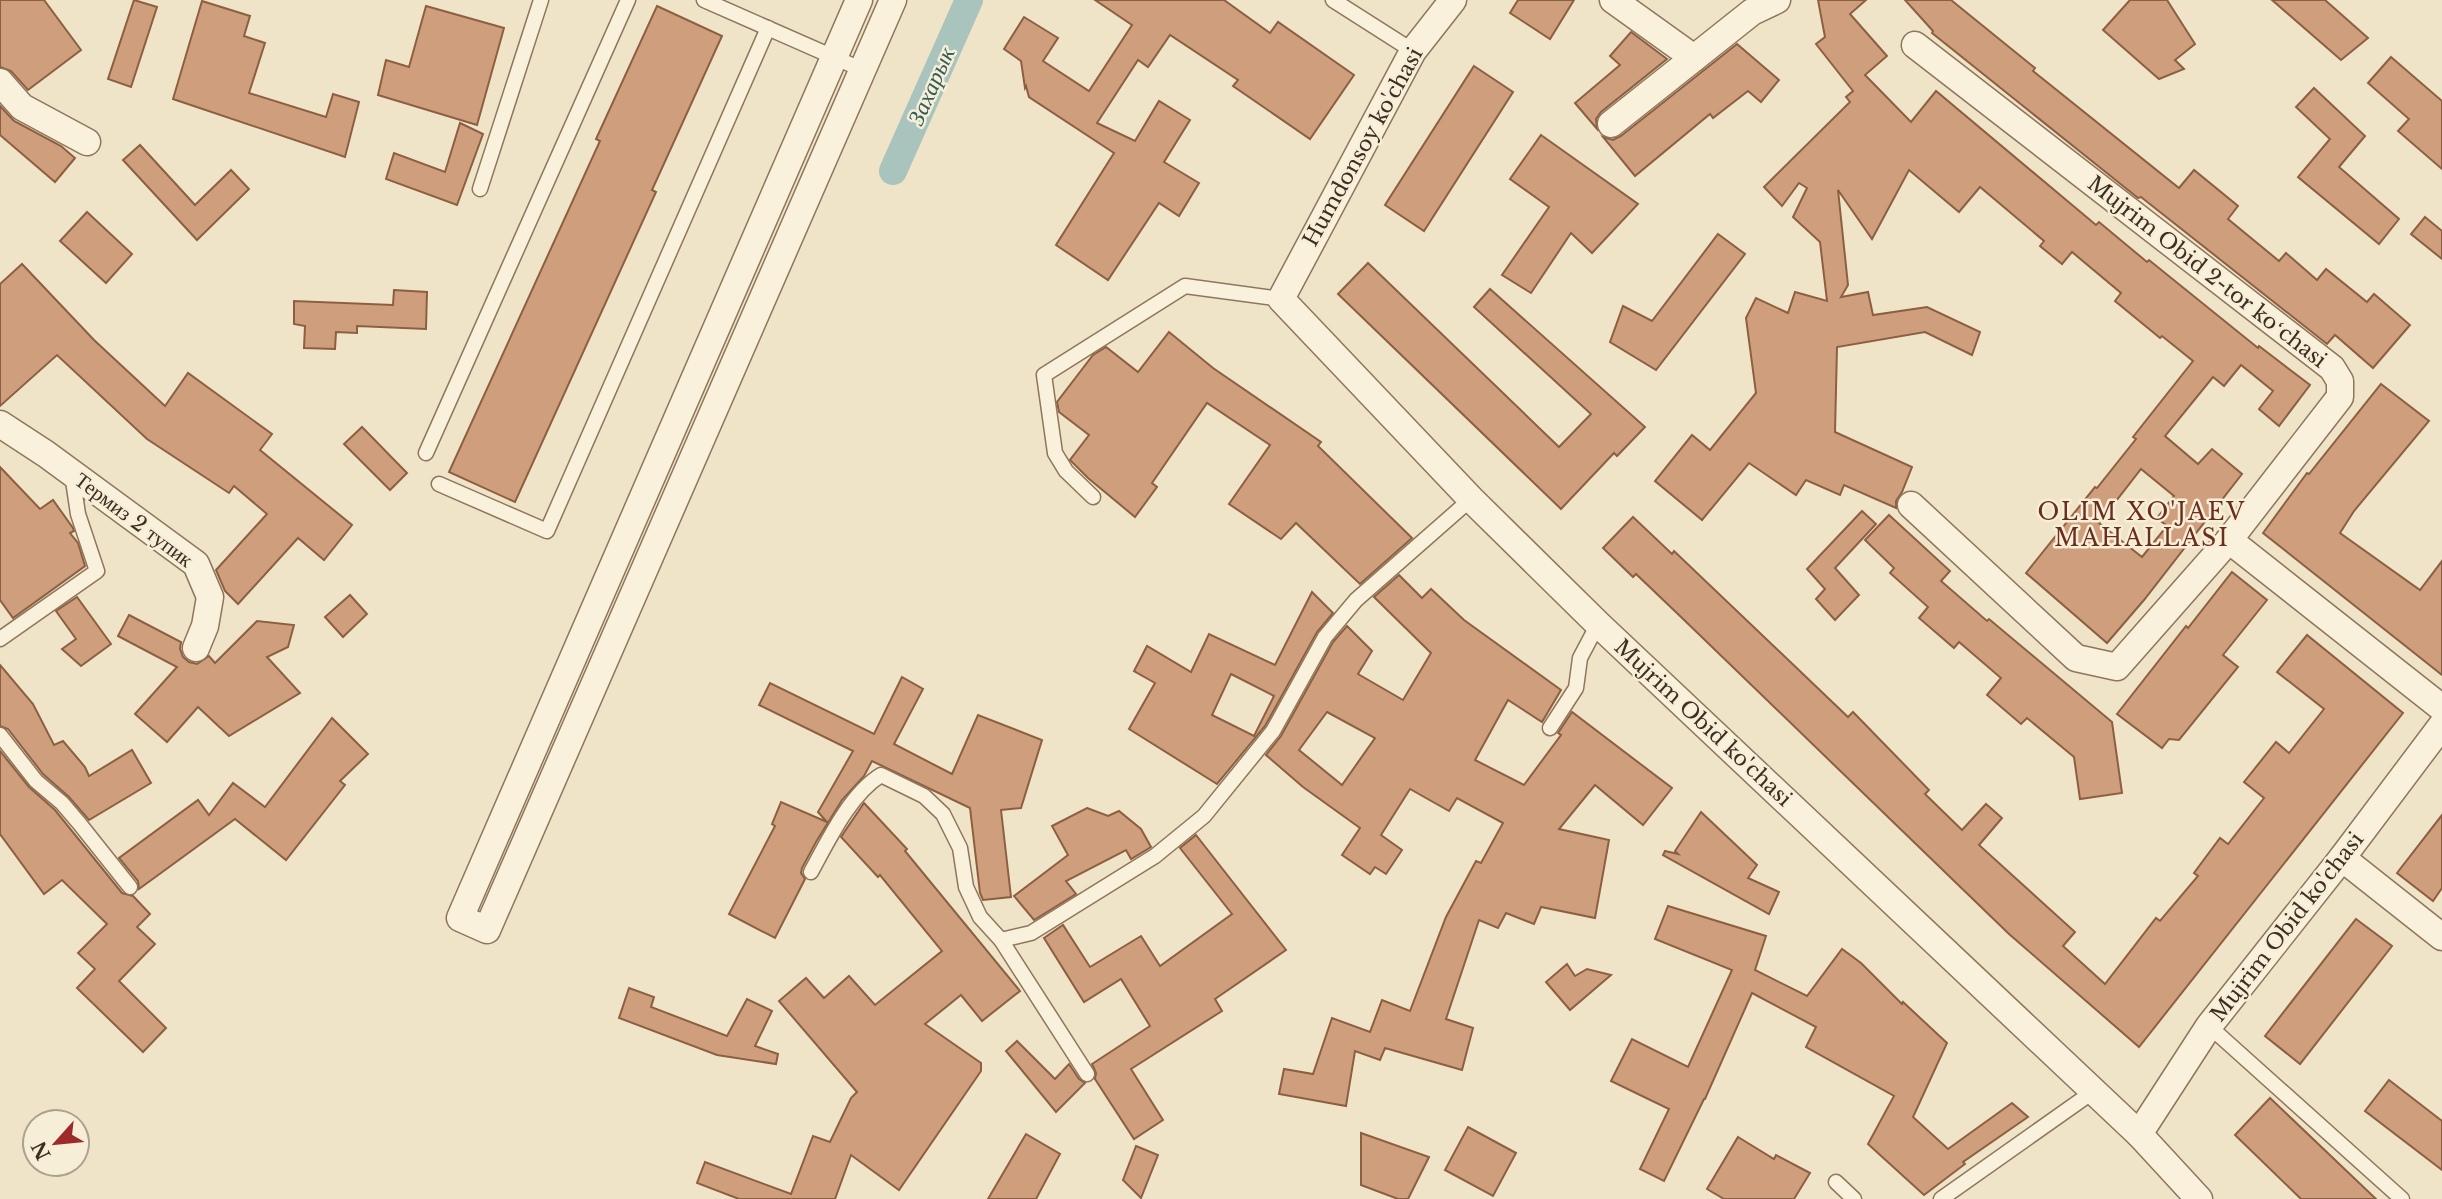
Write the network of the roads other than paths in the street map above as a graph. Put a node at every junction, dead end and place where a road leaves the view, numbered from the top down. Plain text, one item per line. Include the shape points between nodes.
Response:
1 (541, 0) edge
2 (628, 0) edge
3 (704, 0) edge
4 (859, 0) edge
5 (893, 0) edge
6 (1333, 0) edge
7 (1453, 0) edge
8 (1613, 0) edge
9 (1776, 0) edge
10 (768, 28) junction
11 (1915, 45) dead end
12 (1413, 51) junction
13 (834, 57) junction
14 (1693, 58) junction
15 (863, 70) junction
16 (0, 82) edge
17 (1611, 124) dead end
18 (88, 142) dead end
19 (480, 189) dead end
20 (1281, 299) junction
21 (0, 424) edge
22 (426, 453) dead end
23 (72, 473) junction
24 (439, 484) dead end
25 (1093, 497) dead end
26 (1471, 499) junction
27 (1911, 505) dead end
28 (2229, 540) junction
29 (1598, 624) junction
30 (0, 639) edge
31 (196, 648) dead end
32 (2442, 708) edge
33 (2442, 725) edge
34 (1550, 728) dead end
35 (0, 735) edge
36 (2342, 858) junction
37 (811, 872) dead end
38 (130, 887) dead end
39 (2442, 937) edge
40 (1001, 940) junction
41 (2209, 1026) junction
42 (1087, 1073) dead end
43 (2094, 1091) junction
44 (2139, 1134) junction
45 (1836, 1182) dead end
46 (1854, 1199) edge
47 (1941, 1199) edge
48 (2199, 1199) edge
49 (2402, 1199) edge

1 - 19 lane
2 - 22 lane
3 - 10 lane
4 - 13 street
5 - 15 street
6 - 12 lane
7 - 12 street, Humdonsoy ko'chasi
8 - 14 street
9 - 14 street via 1752,12
10 - 13 lane
10 - 24 lane via 547,531
11 - 28 street, Mujrim Obid 2-tor koʻchasi via 2332,368 2340,381 2340,397
12 - 20 street, Humdonsoy ko'chasi
13 - 15 lane
13 - 15 street via 460,918 487,930
14 - 17 street
16 - 18 street via 22,107
20 - 25 lane via 1185,286 1044,375 1055,453
20 - 26 street, Mujrim Obid ko'chasi
21 - 23 street, Термиз 2 тупик
23 - 30 lane via 78,514 97,571
23 - 31 street, Термиз 2 тупик via 196,564 209,597
26 - 29 street, Mujrim Obid ko'chasi
26 - 40 lane via 1356,600 1325,637 1273,731 1204,816 1155,856 1031,933
27 - 28 street, Mujrim Obid 2-tor koʻchasi via 2076,658 2117,667
28 - 32 street
29 - 34 lane via 1580,658 1576,688
29 - 43 street, Mujrim Obid ko'chasi
33 - 36 street, Mujrim Obid ko'chasi
35 - 38 lane
36 - 39 street
36 - 41 street, Mujrim Obid ko'chasi
37 - 40 lane via 835,828 868,783 881,775 924,796 943,814 960,848 966,887 980,917
40 - 42 lane
41 - 44 street, Mujrim Obid ko'chasi
41 - 49 lane
43 - 44 street, Mujrim Obid ko'chasi
43 - 47 lane
44 - 48 street, Mujrim Obid ko'chasi
45 - 46 lane

